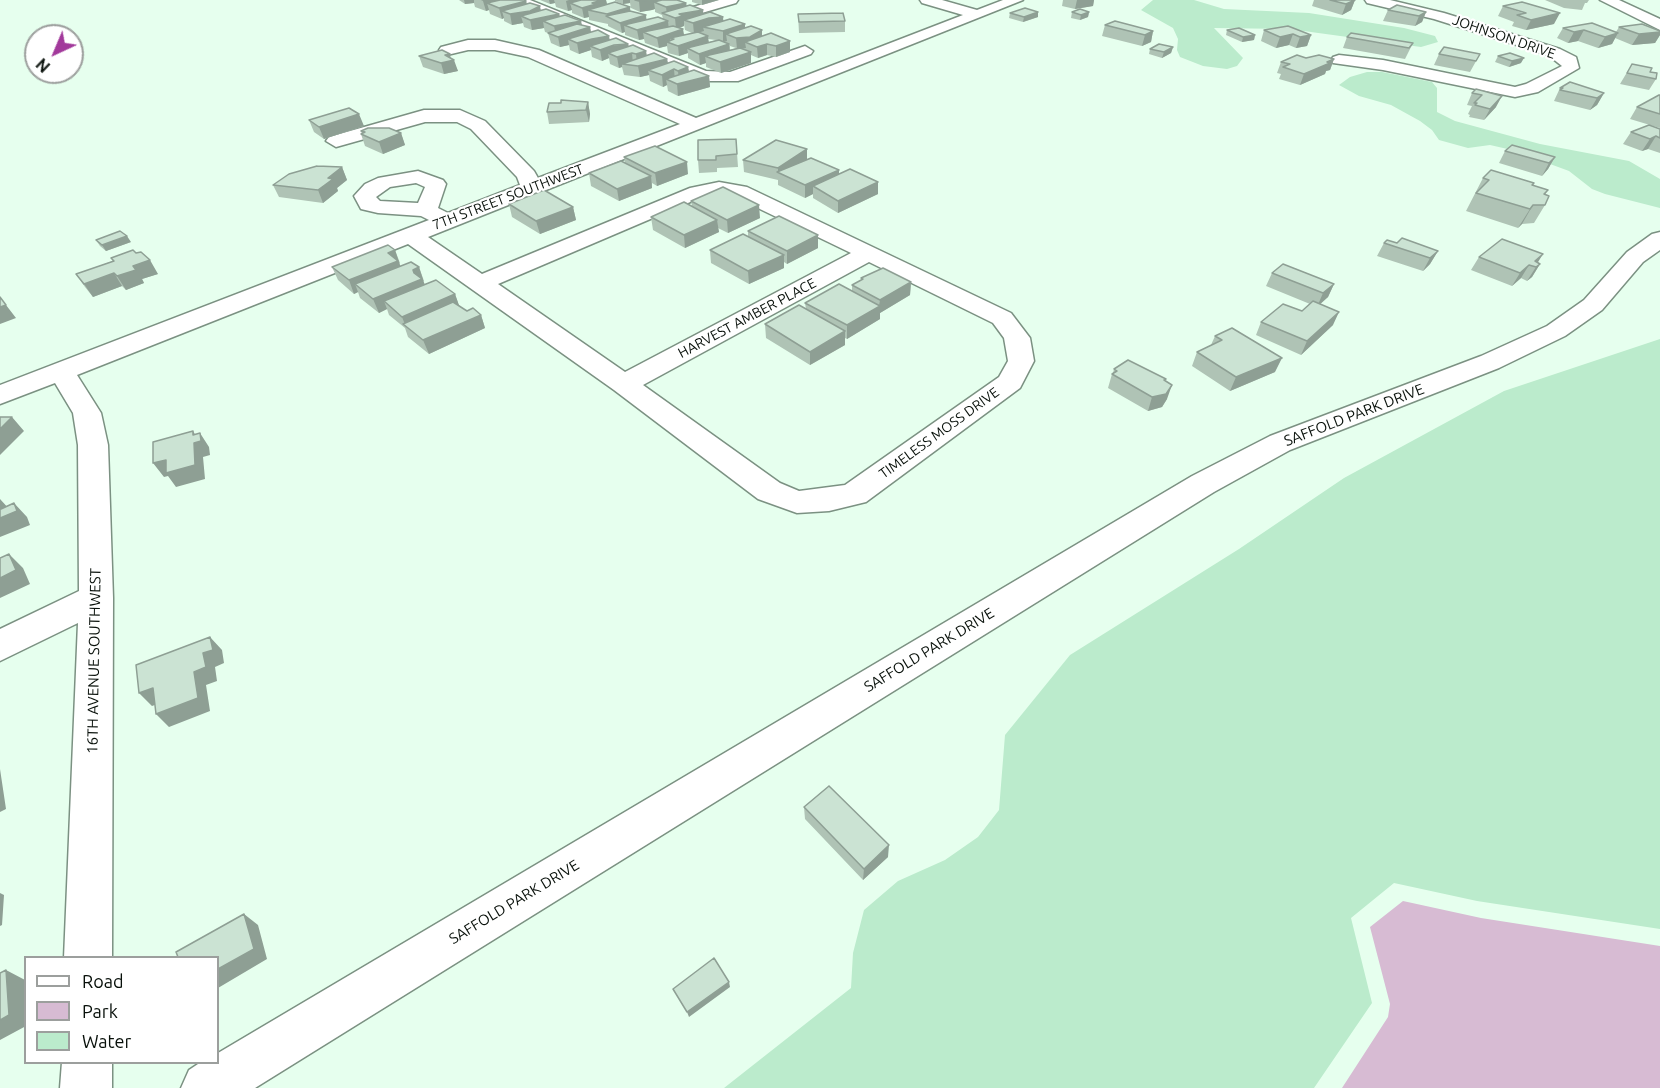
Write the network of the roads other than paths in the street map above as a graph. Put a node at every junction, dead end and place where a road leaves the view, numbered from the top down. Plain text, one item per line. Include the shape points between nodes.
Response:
1 (517, 0) edge
2 (731, 0) edge
3 (927, 0) edge
4 (1016, 0) edge
5 (1372, 0) edge
6 (1607, 0) edge
7 (977, 15) junction
8 (717, 19) edge
9 (1660, 24) edge
10 (783, 43) edge
11 (447, 50) edge
12 (805, 51) junction
13 (1339, 60) dead end
14 (845, 65) junction
15 (695, 124) junction
16 (336, 141) dead end
17 (531, 188) junction
18 (426, 210) dead end
19 (446, 221) junction
20 (410, 235) junction
21 (1660, 239) edge
22 (869, 253) junction
23 (480, 284) junction
24 (62, 372) junction
25 (624, 384) junction
26 (0, 395) edge
27 (96, 598) junction
28 (0, 646) edge
29 (88, 956) edge
30 (87, 1064) edge
31 (86, 1088) edge
32 (207, 1088) edge

1 - 12 street via 703,76 732,77
2 - 8 street via 690,10
3 - 7 street
4 - 7 street, 7TH STREET SOUTHWEST
5 - 13 street, JOHNSON DRIVE via 1439,16 1554,52 1570,61 1571,68 1532,88 1515,92
6 - 9 street
7 - 14 street, 7TH STREET SOUTHWEST
10 - 12 street
11 - 15 street via 495,45 533,53
12 - 14 street
14 - 15 street, 7TH STREET SOUTHWEST
15 - 17 street, 7TH STREET SOUTHWEST
16 - 17 street via 424,116 460,116 478,125 527,175
17 - 19 street, 7TH STREET SOUTHWEST
18 - 19 street
19 - 20 street, 7TH STREET SOUTHWEST
20 - 23 street, TIMELESS MOSS DRIVE
20 - 24 street, 7TH STREET SOUTHWEST
21 - 32 street, SAFFOLD PARK DRIVE via 1635,257 1593,305 1556,331 1490,362 1280,443 1203,484
22 - 23 street, TIMELESS MOSS DRIVE via 740,191 719,188 697,192
22 - 25 street, HARVEST AMBER PLACE
22 - 25 street, TIMELESS MOSS DRIVE via 1002,318 1017,338 1021,361 1010,382 855,494 829,501 797,502 769,491
23 - 25 street, TIMELESS MOSS DRIVE
24 - 26 street, 7TH STREET SOUTHWEST
24 - 27 street, 16TH AVENUE SOUTHWEST via 87,413 93,445
27 - 28 street
27 - 29 street, 16TH AVENUE SOUTHWEST
30 - 31 street

